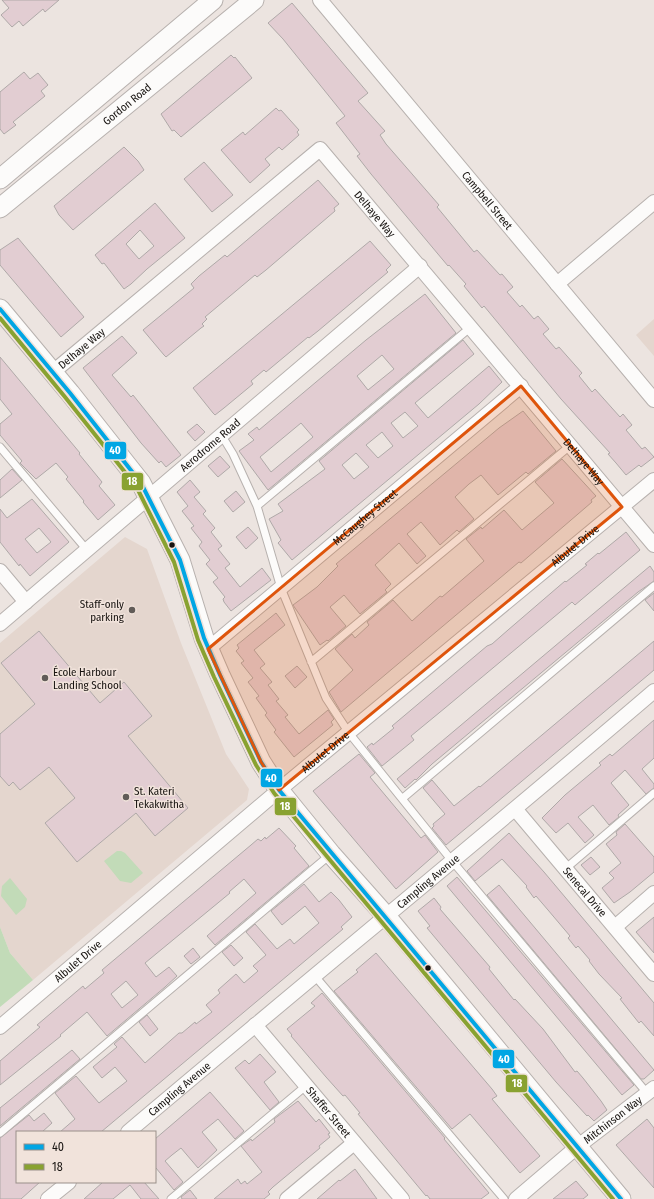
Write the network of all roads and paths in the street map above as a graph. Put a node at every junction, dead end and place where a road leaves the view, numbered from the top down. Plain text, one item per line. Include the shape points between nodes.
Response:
1 (213, 0) edge
2 (254, 0) edge
3 (320, 0) edge
4 (0, 179) edge
5 (654, 202) edge
6 (0, 208) edge
7 (420, 266) junction
8 (557, 284) junction
9 (0, 309) edge
10 (471, 327) junction
11 (53, 372) junction
12 (521, 386) junction
13 (654, 400) edge
14 (222, 436) junction
15 (571, 445) junction
16 (0, 447) edge
17 (654, 480) edge
18 (148, 498) junction
19 (257, 506) junction
20 (622, 507) junction
21 (654, 545) edge
22 (87, 550) junction
23 (0, 571) edge
24 (654, 586) edge
25 (281, 588) junction
26 (26, 602) junction
27 (0, 624) edge
28 (208, 649) junction
29 (311, 662) junction
30 (654, 691) edge
31 (349, 733) junction
32 (279, 790) junction
33 (654, 793) edge
34 (403, 798) junction
35 (516, 810) junction
36 (331, 854) junction
37 (453, 862) junction
38 (565, 869) junction
39 (654, 893) edge
40 (386, 916) junction
41 (615, 927) junction
42 (314, 974) junction
43 (654, 974) edge
44 (255, 1025) junction
45 (0, 1027) edge
46 (307, 1085) junction
47 (651, 1090) edge
48 (129, 1131) edge
49 (0, 1133) edge
50 (354, 1143) junction
51 (577, 1147) junction
52 (68, 1183) edge
53 (48, 1199) edge
54 (171, 1199) edge
55 (286, 1199) edge
56 (402, 1199) edge
57 (504, 1199) edge
58 (516, 1199) edge
59 (621, 1199) edge

1 - 4 street
2 - 6 street, Gordon Road
3 - 8 street, Campbell Street
5 - 8 street
7 - 10 street, Delhaye Way
7 - 11 street, Delhaye Way via 320,149
7 - 14 street, Aerodrome Road
8 - 13 street, Campbell Street
9 - 11 street
10 - 12 street, Delhaye Way
10 - 19 lane
11 - 18 street via 141,483
12 - 15 street, Delhaye Way
12 - 25 street, McCaughey Street
14 - 18 street, Aerodrome Road
14 - 19 lane
15 - 20 street, Delhaye Way
15 - 29 lane
16 - 22 lane
17 - 20 street, Albulet Drive
18 - 22 street, Aerodrome Road
18 - 28 street via 180,560
19 - 25 lane
20 - 21 street, Delhaye Way
20 - 31 street, Albulet Drive
22 - 26 street, Aerodrome Road
23 - 26 street
24 - 34 lane
25 - 28 street, McCaughey Street
25 - 29 lane
26 - 27 street, Aerodrome Road
28 - 32 street via 261,762
29 - 31 lane via 326,698
30 - 35 street, Campling Avenue
31 - 32 street, Albulet Drive
31 - 34 lane
32 - 36 street
32 - 45 street, Albulet Drive
33 - 38 lane
34 - 37 lane
35 - 37 street, Campling Avenue
35 - 38 street, Senecal Drive
36 - 40 street
36 - 49 lane
37 - 40 street, Campling Avenue
37 - 47 lane
38 - 41 street, Senecal Drive
39 - 41 street
40 - 42 street, Campling Avenue
40 - 51 street
41 - 43 street, Senecal Drive
42 - 44 street, Campling Avenue
42 - 57 lane
44 - 46 street, Shaffer Street
44 - 48 street, Campling Avenue
46 - 50 street, Shaffer Street
46 - 54 lane
47 - 51 street, Mitchinson Way
50 - 55 street
50 - 56 street, Shaffer Street
51 - 58 street, Mitchinson Way
51 - 59 street
52 - 53 street

